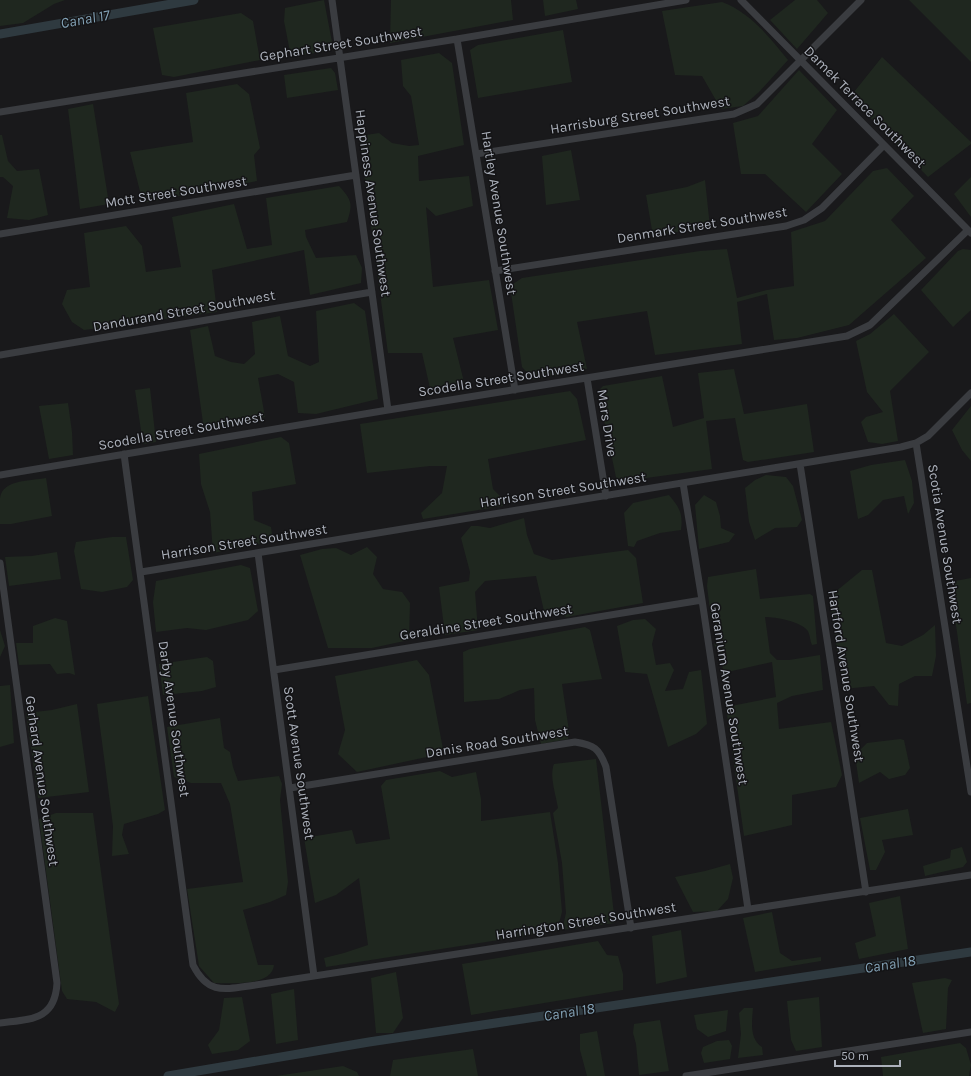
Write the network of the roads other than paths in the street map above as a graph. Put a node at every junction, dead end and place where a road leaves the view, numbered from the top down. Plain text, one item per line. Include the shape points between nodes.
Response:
1 (332, 0) edge
2 (686, 0) edge
3 (741, 0) edge
4 (861, 0) edge
5 (457, 39) junction
6 (339, 58) junction
7 (800, 60) junction
8 (0, 112) edge
9 (884, 145) junction
10 (476, 154) junction
11 (356, 175) junction
12 (969, 232) edge
13 (0, 234) edge
14 (495, 271) junction
15 (372, 292) junction
16 (0, 355) edge
17 (587, 378) junction
18 (515, 390) junction
19 (971, 394) edge
20 (388, 410) junction
21 (916, 443) junction
22 (124, 454) junction
23 (800, 464) junction
24 (0, 475) edge
25 (683, 483) junction
26 (606, 496) junction
27 (258, 553) junction
28 (0, 563) edge
29 (141, 572) junction
30 (702, 600) junction
31 (274, 670) junction
32 (290, 788) junction
33 (971, 792) edge
34 (971, 875) edge
35 (866, 892) junction
36 (748, 909) junction
37 (631, 928) junction
38 (314, 976) junction
39 (206, 983) joint
40 (0, 1023) edge
41 (971, 1032) edge
42 (688, 1076) edge

1 - 6 street, Happiness Avenue Southwest
2 - 5 street, Gephart Street Southwest
3 - 7 street, Damek Terrace Southwest
4 - 7 street, Harrisburg Street Southwest
5 - 6 street, Gephart Street Southwest
5 - 10 street, Hartley Avenue Southwest
6 - 8 street, Gephart Street Southwest
6 - 11 street, Happiness Avenue Southwest
7 - 9 street, Damek Terrace Southwest
7 - 10 street, Harrisburg Street Southwest via 757,104 734,114
9 - 12 street, Damek Terrace Southwest
9 - 14 street, Denmark Street Southwest via 822,208 804,220 786,226
10 - 14 street, Hartley Avenue Southwest
11 - 13 street, Mott Street Southwest
11 - 15 street, Happiness Avenue Southwest
12 - 17 street, Scodella Street Southwest via 870,325 847,336
14 - 18 street, Hartley Avenue Southwest
15 - 16 street, Dandurand Street Southwest
15 - 20 street, Happiness Avenue Southwest
17 - 18 street, Scodella Street Southwest
17 - 26 street, Mars Drive
18 - 20 street, Scodella Street Southwest
19 - 21 street, Harrison Street Southwest via 928,436
20 - 22 street, Scodella Street Southwest
21 - 23 street, Harrison Street Southwest
21 - 33 street, Scotia Avenue Southwest
22 - 24 street, Scodella Street Southwest
22 - 29 street, Darby Avenue Southwest
23 - 25 street, Harrison Street Southwest
23 - 35 street, Hartford Avenue Southwest
25 - 26 street, Harrison Street Southwest
25 - 30 street, Geranium Avenue Southwest
26 - 27 street, Harrison Street Southwest
27 - 29 street, Harrison Street Southwest
27 - 31 street, Scott Avenue Southwest
28 - 40 street, Gerhard Avenue Southwest via 56,983 56,995 45,1013 33,1019
29 - 39 street, Darby Avenue Southwest via 193,965 198,976
30 - 31 street, Geraldine Street Southwest
30 - 36 street, Geranium Avenue Southwest
31 - 32 street, Scott Avenue Southwest
32 - 37 street, Danis Road Southwest via 575,742 590,744 601,755 606,767
32 - 38 street, Scott Avenue Southwest
34 - 35 street, Harrington Street Southwest
35 - 36 street, Harrington Street Southwest
36 - 37 street, Harrington Street Southwest
37 - 38 street, Harrington Street Southwest
38 - 39 street, Harrington Street Southwest via 228,989
41 - 42 street

